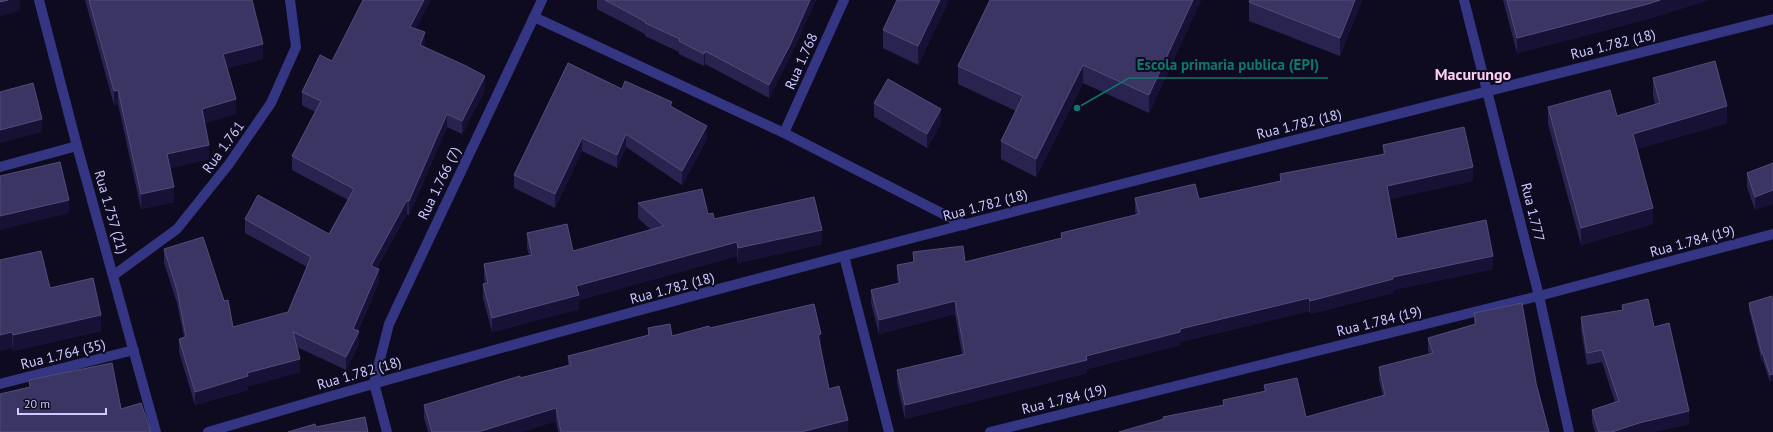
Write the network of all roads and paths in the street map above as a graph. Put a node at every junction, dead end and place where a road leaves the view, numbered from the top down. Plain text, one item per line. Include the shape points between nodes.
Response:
1 (39, 0) edge
2 (290, 0) edge
3 (542, 0) edge
4 (844, 0) edge
5 (1464, 0) edge
6 (534, 17) junction
7 (1773, 19) edge
8 (1487, 90) junction
9 (784, 133) junction
10 (77, 146) junction
11 (0, 167) edge
12 (965, 224) junction
13 (1773, 234) edge
14 (844, 256) junction
15 (114, 275) junction
16 (1539, 296) junction
17 (134, 350) junction
18 (374, 382) junction
19 (0, 384) edge
20 (156, 432) edge
21 (208, 432) edge
22 (387, 432) edge
23 (889, 432) edge
24 (990, 432) edge
25 (1569, 432) edge

1 - 10 street, Rua 1.757 (21)
2 - 15 street, Rua 1.761 via 296,48 271,103 229,164 177,229
3 - 6 street, Rua 1.766 (7)
4 - 9 street, Rua 1.768
5 - 8 street, Rua 1.777
6 - 9 street
6 - 18 street, Rua 1.766 (7) via 389,324
7 - 8 street, Rua 1.782 (18)
8 - 12 street, Rua 1.782 (18)
8 - 16 street, Rua 1.777
9 - 12 street
10 - 11 street
10 - 15 street, Rua 1.757 (21)
12 - 14 street, Rua 1.782 (18)
13 - 16 street, Rua 1.784 (19)
14 - 18 street, Rua 1.782 (18)
14 - 23 street
15 - 17 street, Rua 1.757 (21)
16 - 24 street, Rua 1.784 (19)
16 - 25 street, Rua 1.777
17 - 19 street, Rua 1.764 (35)
17 - 20 street, Rua 1.757 (21)
18 - 21 street, Rua 1.782 (18)
18 - 22 street

